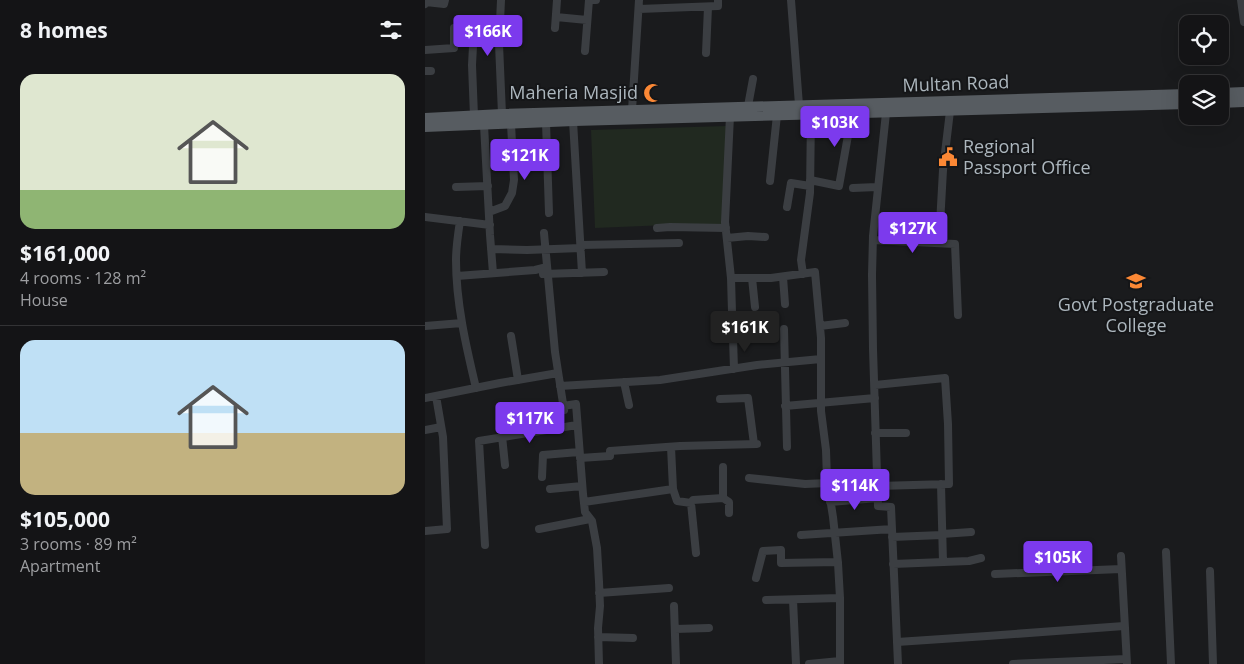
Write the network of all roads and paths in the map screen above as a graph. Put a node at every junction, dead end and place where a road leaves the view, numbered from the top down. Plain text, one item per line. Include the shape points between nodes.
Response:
1 (445, 0) edge
2 (501, 0) edge
3 (557, 0) edge
4 (596, 0) edge
5 (639, 0) edge
6 (718, 0) edge
7 (791, 0) edge
8 (1241, 0) edge
9 (425, 4) edge
10 (707, 7) junction
11 (639, 9) junction
12 (556, 17) junction
13 (587, 20) junction
14 (1244, 22) edge
15 (500, 27) junction
16 (454, 28) dead end
17 (555, 28) dead end
18 (425, 50) edge
19 (585, 51) dead end
20 (706, 53) dead end
21 (753, 79) dead end
22 (1244, 92) edge
23 (1229, 93) edge
24 (1179, 94) edge
25 (1244, 102) edge
26 (1229, 103) edge
27 (1179, 104) edge
28 (799, 105) junction
29 (748, 106) junction
30 (632, 110) junction
31 (950, 111) junction
32 (852, 113) junction
33 (886, 113) junction
34 (502, 114) junction
35 (811, 114) junction
36 (777, 115) junction
37 (474, 116) junction
38 (730, 116) junction
39 (425, 118) edge
40 (573, 121) junction
41 (546, 122) junction
42 (511, 124) junction
43 (484, 125) junction
44 (425, 127) edge
45 (770, 182) dead end
46 (810, 183) junction
47 (488, 186) junction
48 (457, 187) dead end
49 (853, 188) dead end
50 (877, 188) junction
51 (787, 207) dead end
52 (489, 212) junction
53 (549, 213) dead end
54 (425, 217) edge
55 (460, 221) junction
56 (489, 225) junction
57 (668, 227) junction
58 (657, 228) dead end
59 (726, 228) junction
60 (544, 233) dead end
61 (765, 237) dead end
62 (727, 238) junction
63 (873, 240) junction
64 (939, 242) junction
65 (679, 243) dead end
66 (668, 244) junction
67 (581, 247) junction
68 (491, 249) junction
69 (545, 249) junction
70 (547, 271) junction
71 (604, 272) dead end
72 (493, 273) junction
73 (582, 273) junction
74 (539, 274) dead end
75 (803, 274) junction
76 (457, 276) junction
77 (783, 277) junction
78 (731, 278) junction
79 (752, 278) junction
80 (785, 304) dead end
81 (755, 307) dead end
82 (732, 312) dead end
83 (958, 315) dead end
84 (462, 323) junction
85 (845, 323) dead end
86 (425, 326) edge
87 (819, 326) junction
88 (784, 329) dead end
89 (511, 336) dead end
90 (733, 338) dead end
91 (821, 359) junction
92 (785, 363) junction
93 (734, 369) junction
94 (558, 374) junction
95 (518, 380) junction
96 (624, 382) junction
97 (875, 385) junction
98 (560, 386) junction
99 (475, 388) junction
100 (436, 396) junction
101 (425, 398) edge
102 (875, 398) junction
103 (720, 399) dead end
104 (821, 403) junction
105 (629, 405) dead end
106 (785, 406) junction
107 (577, 425) junction
108 (441, 427) junction
109 (425, 430) edge
110 (875, 432) junction
111 (906, 433) dead end
112 (502, 436) junction
113 (671, 447) junction
114 (787, 447) dead end
115 (579, 455) junction
116 (505, 465) dead end
117 (723, 467) dead end
118 (542, 477) dead end
119 (749, 478) dead end
120 (828, 483) junction
121 (941, 484) junction
122 (582, 486) junction
123 (877, 486) junction
124 (550, 489) dead end
125 (673, 489) junction
126 (723, 498) junction
127 (878, 498) junction
128 (584, 502) junction
129 (691, 502) junction
130 (830, 502) junction
131 (729, 513) dead end
132 (590, 519) junction
133 (539, 529) dead end
134 (425, 531) edge
135 (835, 532) junction
136 (971, 532) dead end
137 (892, 533) junction
138 (942, 534) junction
139 (801, 535) dead end
140 (485, 545) dead end
141 (1165, 552) dead end
142 (695, 553) dead end
143 (1121, 556) dead end
144 (981, 558) dead end
145 (838, 562) junction
146 (943, 562) junction
147 (893, 564) junction
148 (1121, 569) junction
149 (1210, 571) dead end
150 (995, 574) dead end
151 (756, 578) dead end
152 (669, 588) dead end
153 (599, 593) junction
154 (840, 598) junction
155 (766, 600) dead end
156 (793, 600) junction
157 (674, 606) dead end
158 (1124, 626) junction
159 (709, 628) dead end
160 (675, 629) junction
161 (598, 638) junction
162 (633, 638) dead end
163 (897, 642) junction
164 (1126, 661) edge
165 (840, 663) edge
166 (599, 664) edge
167 (676, 664) edge
168 (796, 664) edge
169 (809, 664) edge
170 (898, 664) edge
171 (1013, 664) edge
172 (1171, 664) edge
173 (1213, 664) edge

1 - 9 street via 444,4
2 - 15 street
3 - 12 street
4 - 13 street via 589,0
5 - 11 street
6 - 10 street via 718,6
7 - 28 street
8 - 14 street
10 - 11 street
10 - 20 street
11 - 30 street
12 - 13 street
12 - 17 street
13 - 19 street
15 - 34 street
15 - 37 street via 474,27
16 - 18 street via 454,48
21 - 29 street
22 - 23 main road
24 - 28 main road, Multan Road
25 - 26 main road
27 - 31 main road, Multan Road
28 - 29 main road, Multan Road
29 - 30 main road, Multan Road
30 - 34 main road, Multan Road
31 - 33 main road, Multan Road
31 - 64 street
32 - 33 main road, Multan Road
32 - 35 main road, Multan Road
32 - 46 street via 839,186
33 - 50 street
34 - 37 main road, Multan Road
35 - 36 main road, Multan Road
35 - 46 street
36 - 38 main road, Multan Road
36 - 45 street
37 - 39 main road, Multan Road
38 - 40 main road, Multan Road
38 - 59 street
40 - 41 main road, Multan Road
40 - 67 street
41 - 42 main road, Multan Road
41 - 53 street
42 - 43 main road, Multan Road
42 - 52 street via 512,193 505,206
43 - 44 main road, Multan Road
43 - 47 street
46 - 51 street via 791,183
46 - 75 street via 801,260
47 - 48 street
47 - 52 street
49 - 50 street
50 - 63 street
52 - 56 street
54 - 55 street
55 - 56 street
55 - 76 street
56 - 68 street
57 - 58 street
57 - 59 street
57 - 66 street
59 - 62 street
60 - 69 street
61 - 62 street
62 - 78 street
63 - 64 street
63 - 97 street
64 - 83 street via 955,244
65 - 66 street
66 - 67 street
67 - 69 street
67 - 73 street
68 - 69 street
68 - 72 street
69 - 70 street
70 - 72 street
70 - 73 street
70 - 74 street
70 - 94 street
71 - 73 street
72 - 76 street
75 - 77 street
75 - 87 street via 815,272
76 - 84 street
77 - 79 street
77 - 80 street
78 - 79 street
78 - 82 street
79 - 81 street
84 - 86 street
84 - 99 street
85 - 87 street
87 - 91 street
88 - 92 street
89 - 95 street
90 - 93 street
91 - 92 street
91 - 104 street
92 - 93 street
92 - 106 street
93 - 96 street
94 - 95 street
94 - 98 street
95 - 99 street
96 - 98 street
96 - 105 street
97 - 102 street
97 - 121 street via 945,378 949,484
98 - 107 street via 563,408 576,404
99 - 100 street
100 - 101 street
100 - 108 street
102 - 104 street
102 - 110 street
103 - 113 street via 748,398 755,444
104 - 106 street
104 - 120 street
106 - 114 street
107 - 112 street
107 - 115 street
108 - 109 street
108 - 134 street via 447,530
110 - 111 street
110 - 123 street
112 - 116 street
112 - 140 street via 479,441
113 - 115 street via 610,451 610,456
113 - 125 street
115 - 118 street via 543,455
115 - 122 street
117 - 126 street
119 - 120 street
120 - 130 street
121 - 123 street
121 - 138 street
122 - 124 street
122 - 128 street
123 - 127 street
125 - 128 street
125 - 129 street via 677,501
126 - 129 street
126 - 131 street via 729,502
127 - 130 street
127 - 137 street via 878,506 891,507
128 - 132 street
129 - 142 street
130 - 135 street
132 - 133 street
132 - 153 street via 597,548
135 - 137 street
135 - 139 street
135 - 145 street
136 - 138 street
137 - 138 street
137 - 147 street
138 - 146 street
141 - 172 street
143 - 148 street
144 - 146 street
145 - 151 street via 781,563 781,550 763,551
145 - 154 street
146 - 147 street
147 - 163 street
148 - 150 street
148 - 158 street
149 - 173 street
152 - 153 street
153 - 161 street
154 - 156 street
154 - 165 street
155 - 156 street
156 - 168 street
157 - 160 street
158 - 163 street
158 - 164 street
159 - 160 street
160 - 167 street
161 - 162 street
161 - 166 street
163 - 170 street
164 - 171 street
165 - 169 street

